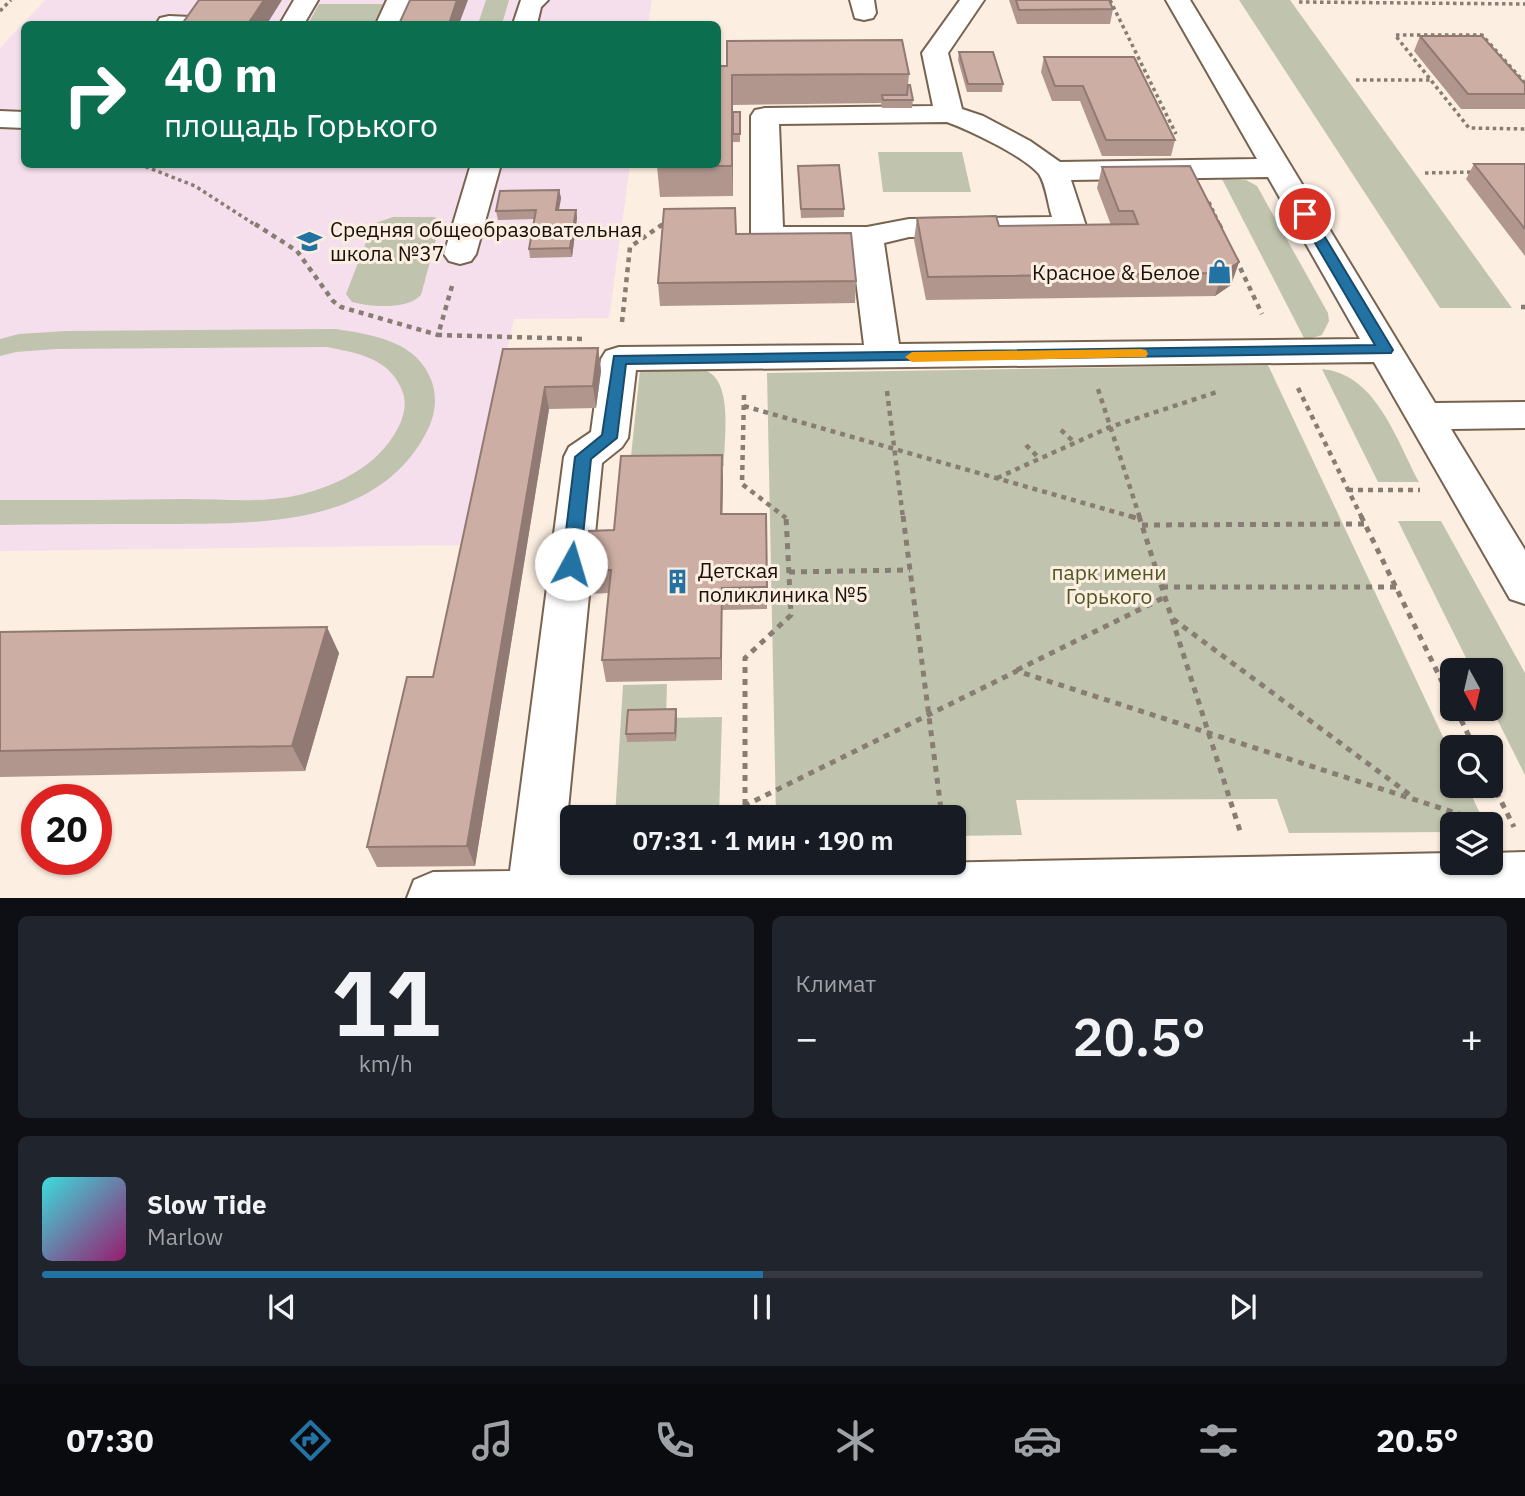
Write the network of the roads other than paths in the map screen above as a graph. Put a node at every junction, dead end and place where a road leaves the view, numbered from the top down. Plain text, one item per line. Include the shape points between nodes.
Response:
1 (399, 0) edge
2 (536, 0) edge
3 (972, 0) edge
4 (1178, 0) edge
5 (175, 15) edge
6 (207, 18) edge
7 (389, 21) edge
8 (526, 21) edge
9 (949, 114) junction
10 (0, 118) edge
11 (21, 120) edge
12 (484, 168) edge
13 (1278, 168) junction
14 (1052, 170) junction
15 (867, 237) junction
16 (460, 254) road end
17 (1385, 350) junction
18 (883, 358) junction
19 (1525, 415) edge
20 (1424, 416) junction
21 (1520, 571) edge
22 (1522, 858) edge
23 (1000, 892) edge
24 (533, 896) junction
25 (433, 898) edge

1 - 7 street
2 - 8 street via 530,4
3 - 9 street via 935,53
4 - 13 street
5 - 6 street
9 - 14 street via 1020,147
9 - 15 street via 765,116 767,237
10 - 11 street
12 - 16 street
13 - 14 street
13 - 17 street
14 - 15 street via 1070,226 909,228
15 - 18 street
17 - 18 street
17 - 20 street
18 - 24 street via 744,358 610,343 609,438 583,457
19 - 20 street
20 - 21 street
22 - 23 street via 1256,881
23 - 24 street
24 - 25 street

